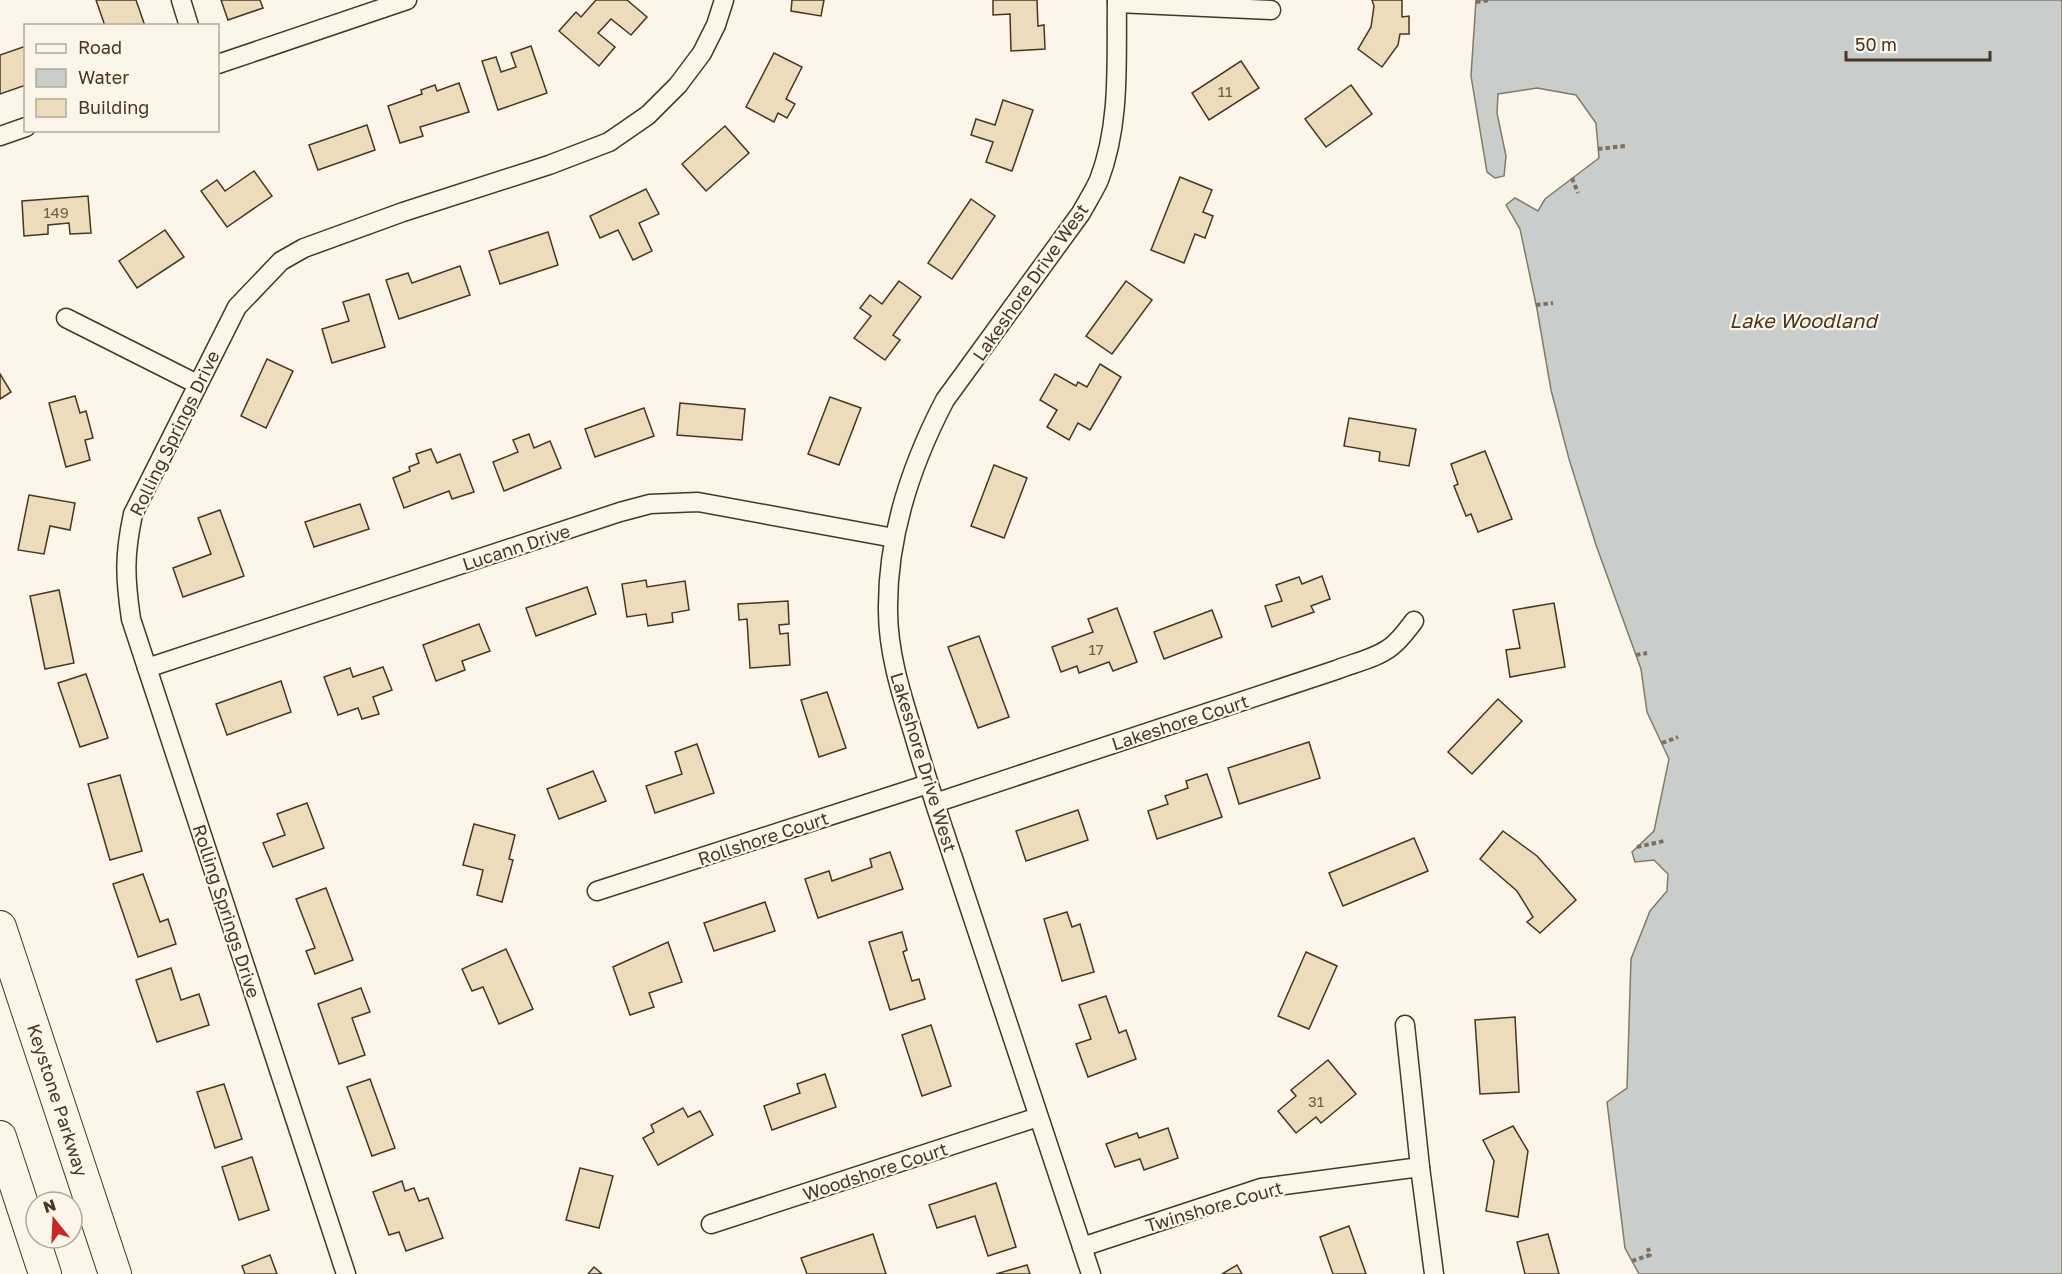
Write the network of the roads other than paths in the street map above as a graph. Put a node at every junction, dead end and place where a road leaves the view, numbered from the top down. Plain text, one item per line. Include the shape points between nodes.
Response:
1 (181, 0) edge
2 (407, 0) edge
3 (724, 0) edge
4 (1117, 2) edge
5 (1271, 10) dead end
6 (188, 24) edge
7 (219, 64) edge
8 (24, 128) edge
9 (0, 136) edge
10 (66, 318) dead end
11 (197, 384) junction
12 (894, 538) junction
13 (1414, 621) dead end
14 (147, 668) junction
15 (928, 784) junction
16 (935, 803) junction
17 (597, 891) dead end
18 (0, 920) edge
19 (0, 927) edge
20 (12, 964) junction
21 (1405, 1025) dead end
22 (1038, 1117) junction
23 (0, 1137) edge
24 (1420, 1167) junction
25 (711, 1224) dead end
26 (1082, 1246) junction
27 (45, 1274) edge
28 (115, 1274) edge
29 (346, 1274) edge
30 (1091, 1274) edge
31 (1434, 1274) edge

1 - 6 street
2 - 7 street
3 - 11 street, Rolling Springs Drive via 702,53 678,85 648,115 609,142 403,212 315,244 281,261 237,307
4 - 5 street
4 - 12 street, Lakeshore Drive West via 1117,78 1112,128 1099,180 1081,213 945,400 916,460
8 - 9 street
10 - 11 street
11 - 14 street, Rolling Springs Drive via 133,514 127,544 125,579
12 - 14 street, Lucann Drive via 698,502 650,504
12 - 15 street, Lakeshore Drive West via 888,613 895,667
13 - 16 street, Lakeshore Court via 1391,648 1382,652
14 - 29 street, Rolling Springs Drive
15 - 16 street, Lakeshore Drive West
15 - 17 street, Rollshore Court
16 - 22 street, Lakeshore Drive West
18 - 20 highway
19 - 20 highway, Keystone Parkway
20 - 28 highway, Keystone Parkway
21 - 24 street
22 - 25 street, Woodshore Court
22 - 26 street, Lakeshore Drive West
23 - 27 highway
24 - 26 street, Twinshore Court via 1261,1188
24 - 31 street
26 - 30 street, Lakeshore Drive West

